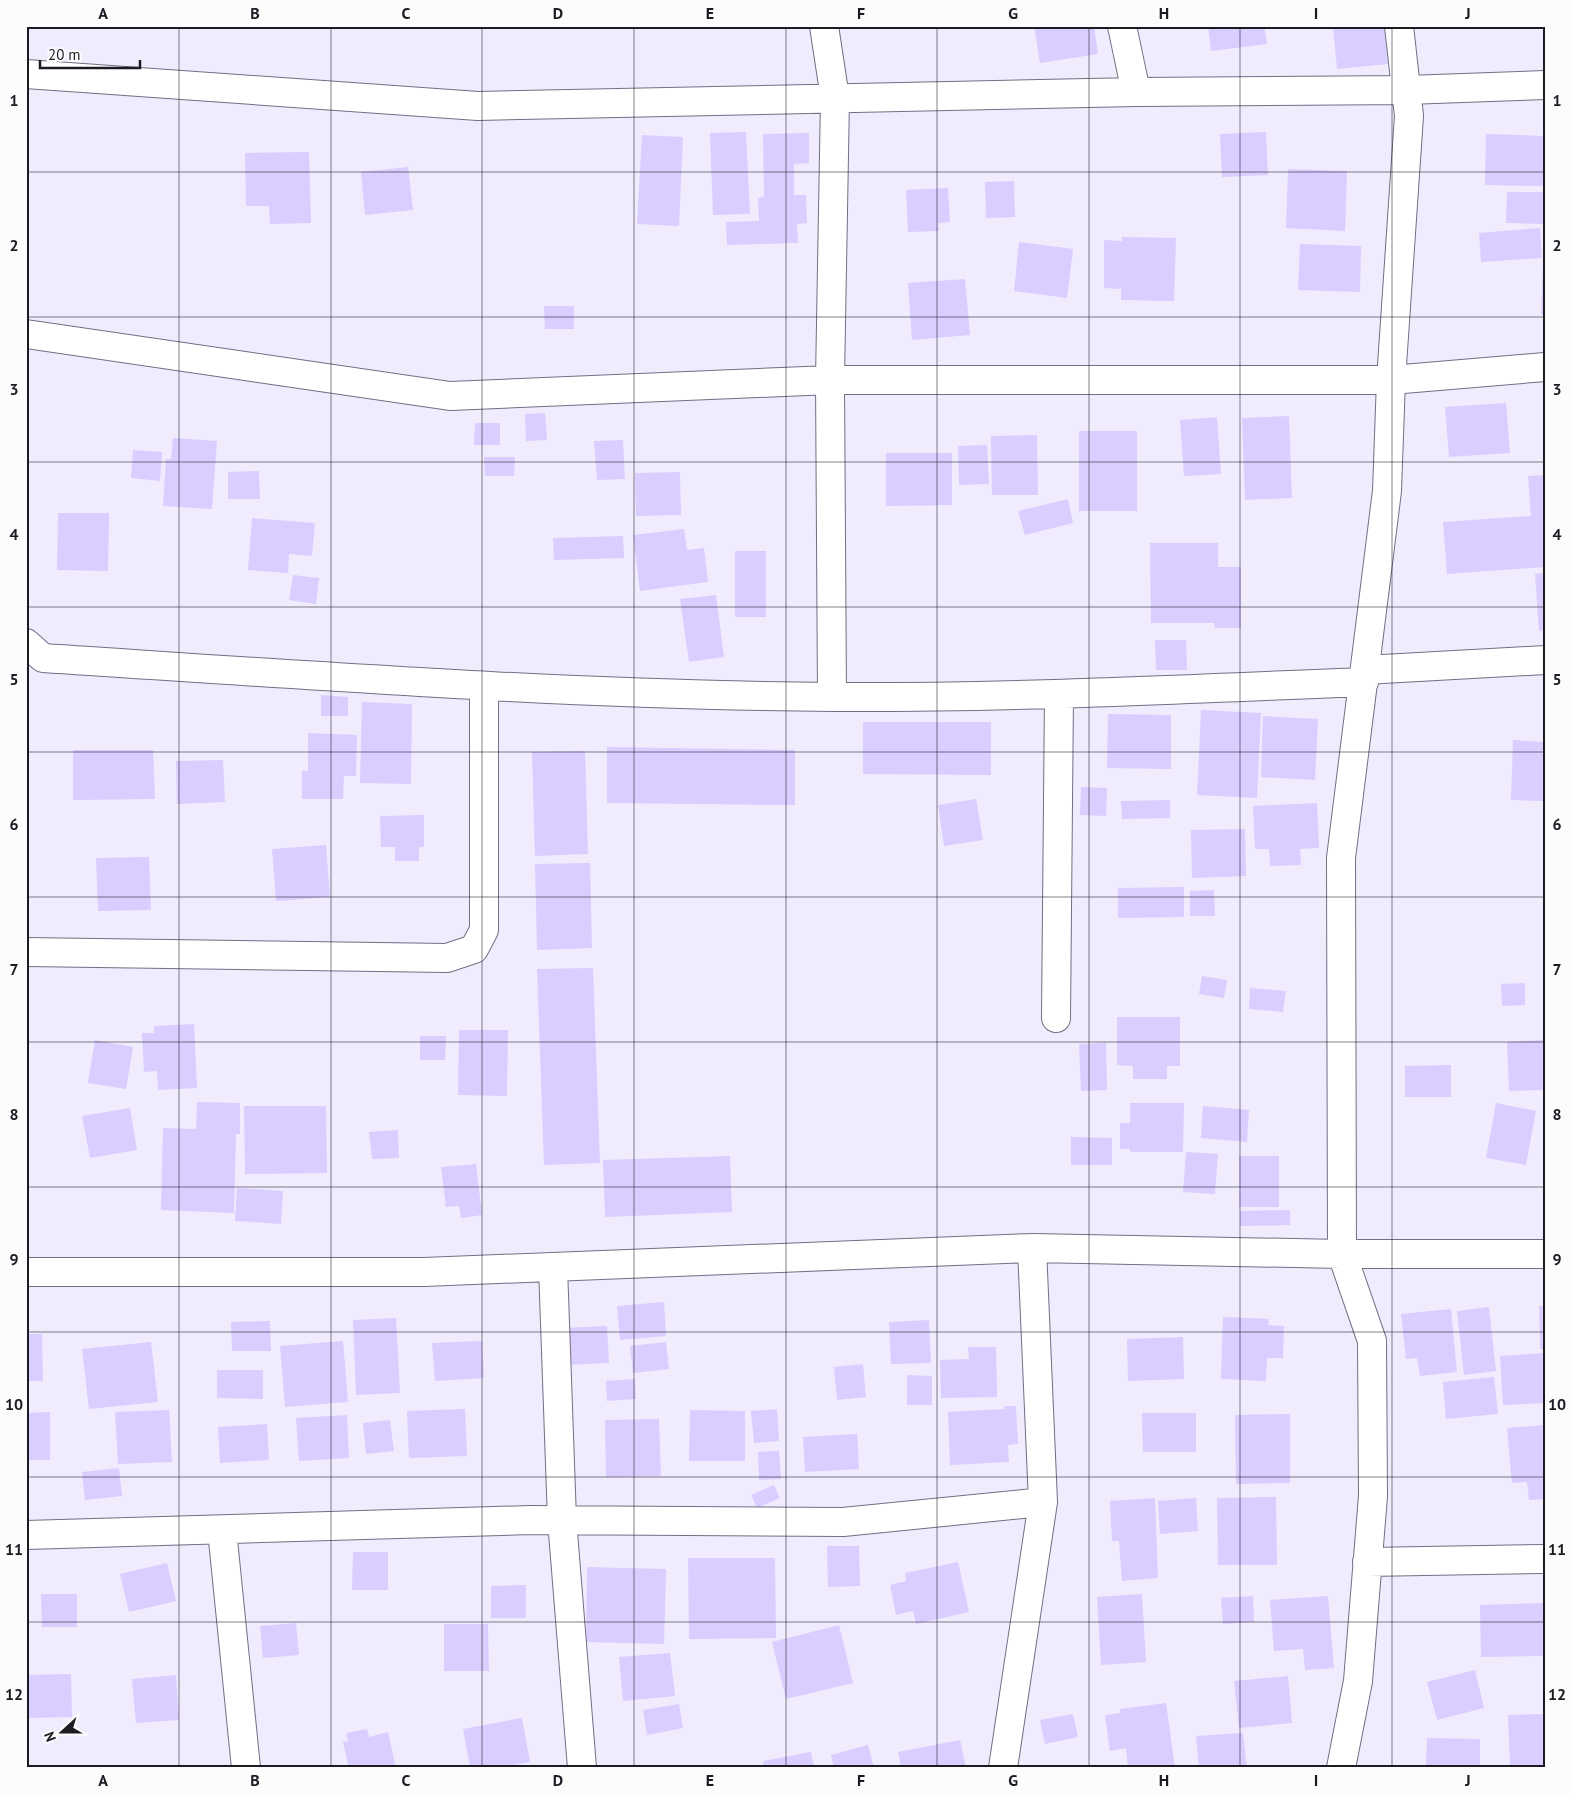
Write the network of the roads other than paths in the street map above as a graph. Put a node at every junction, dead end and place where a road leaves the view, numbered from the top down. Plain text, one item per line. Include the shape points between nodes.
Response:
1 (824, 26) edge
2 (1122, 26) edge
3 (1399, 26) edge
4 (26, 74) edge
5 (1545, 85) edge
6 (1406, 90) junction
7 (1136, 92) junction
8 (835, 98) junction
9 (26, 334) edge
10 (1545, 367) edge
11 (830, 380) junction
12 (1391, 380) junction
13 (26, 643) edge
14 (1545, 660) edge
15 (1364, 676) junction
16 (484, 686) junction
17 (1059, 695) junction
18 (832, 697) junction
19 (26, 952) edge
20 (1056, 1018) dead end
21 (1032, 1248) junction
22 (1342, 1254) junction
23 (1545, 1254) edge
24 (553, 1267) junction
25 (26, 1272) edge
26 (1043, 1502) junction
27 (562, 1520) junction
28 (222, 1530) junction
29 (26, 1535) edge
30 (1545, 1559) edge
31 (1367, 1562) junction
32 (246, 1768) edge
33 (582, 1768) edge
34 (1003, 1768) edge
35 (1341, 1768) edge

1 - 8 street
2 - 7 street
3 - 6 street
4 - 8 street via 478,106
5 - 6 street
6 - 7 street
6 - 12 street via 1410,116
7 - 8 street
8 - 11 street
9 - 11 street via 450,396
10 - 12 street
11 - 12 street
11 - 18 street
12 - 15 street via 1388,491
13 - 16 street via 43,658
14 - 15 street
15 - 17 street
15 - 22 street via 1341,858
16 - 18 street
16 - 19 street via 484,930 474,949 447,958
17 - 18 street
17 - 20 street
21 - 22 street
21 - 24 street
21 - 26 street
22 - 23 street
22 - 31 street via 1372,1340 1373,1496
24 - 25 street via 424,1272
24 - 27 street
26 - 27 street via 843,1522
26 - 34 street
27 - 28 street
27 - 33 street
28 - 29 street
28 - 32 street
30 - 31 street
31 - 35 street via 1358,1681

